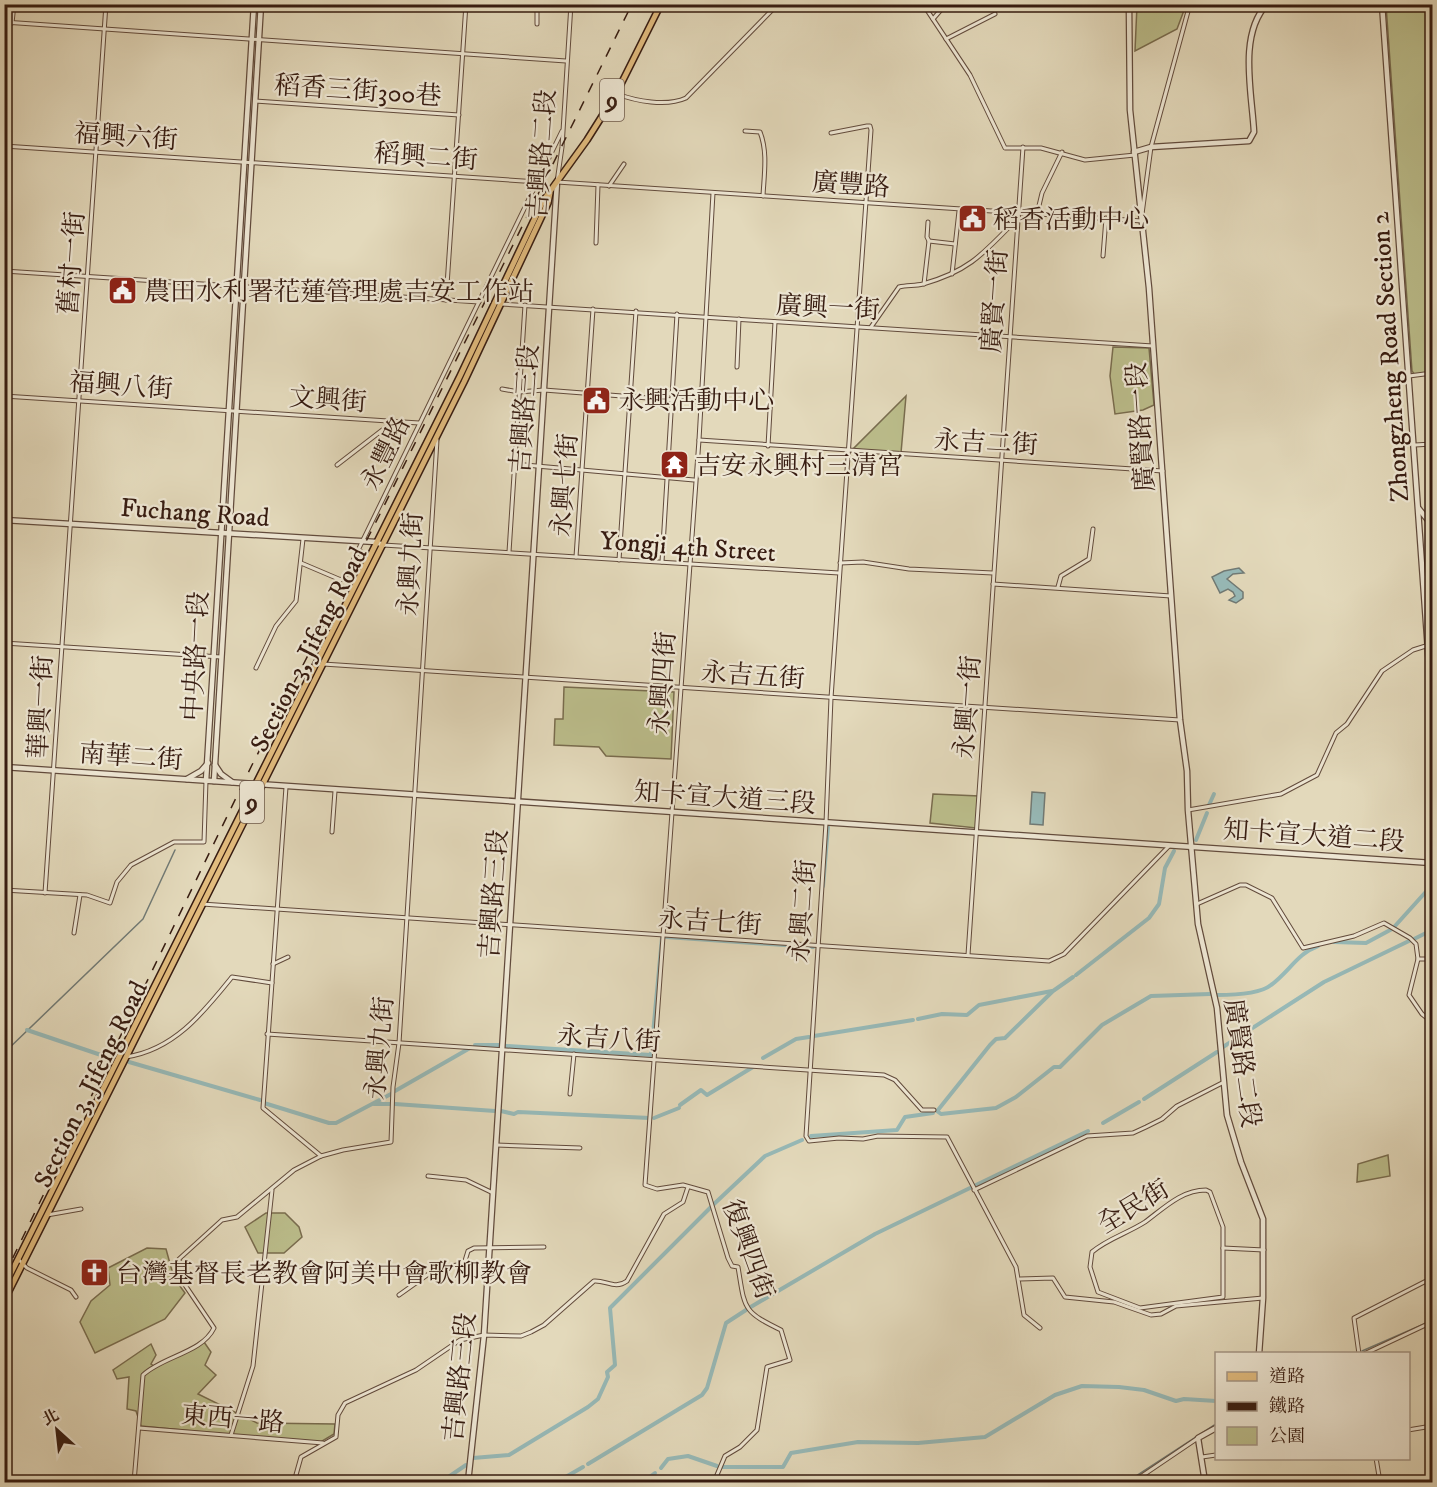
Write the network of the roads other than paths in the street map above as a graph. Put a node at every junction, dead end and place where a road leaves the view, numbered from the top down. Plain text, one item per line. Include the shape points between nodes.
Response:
1 (14, 4) edge
2 (106, 4) edge
3 (254, 4) edge
4 (261, 4) edge
5 (466, 4) edge
6 (537, 4) edge
7 (571, 4) edge
8 (661, 4) edge
9 (778, 4) edge
10 (923, 4) edge
11 (946, 4) edge
12 (1129, 4) edge
13 (1190, 4) edge
14 (1267, 4) edge
15 (1382, 4) edge
16 (995, 14) dead end
17 (933, 19) junction
18 (4, 22) edge
19 (12, 23) junction
20 (537, 24) dead end
21 (104, 29) junction
22 (251, 39) junction
23 (946, 39) junction
24 (259, 40) junction
25 (463, 53) junction
26 (566, 61) junction
27 (616, 93) junction
28 (255, 101) junction
29 (459, 115) junction
30 (563, 129) junction
31 (745, 131) dead end
32 (831, 133) dead end
33 (4, 146) edge
34 (1023, 147) junction
35 (1151, 147) junction
36 (1062, 152) junction
37 (96, 153) junction
38 (1135, 154) junction
39 (244, 163) junction
40 (252, 163) junction
41 (624, 164) dead end
42 (455, 176) junction
43 (539, 182) junction
44 (557, 182) junction
45 (598, 185) junction
46 (609, 186) junction
47 (551, 189) junction
48 (713, 193) junction
49 (764, 196) junction
50 (866, 203) junction
51 (959, 210) junction
52 (1017, 213) junction
53 (1037, 214) junction
54 (1106, 218) junction
55 (1142, 218) junction
56 (1017, 219) junction
57 (928, 222) dead end
58 (929, 241) junction
59 (596, 243) dead end
60 (955, 244) junction
61 (1103, 256) dead end
62 (4, 271) edge
63 (952, 274) junction
64 (88, 277) junction
65 (924, 284) junction
66 (241, 287) junction
67 (446, 300) junction
68 (479, 302) junction
69 (501, 304) junction
70 (525, 305) junction
71 (550, 306) junction
72 (593, 309) junction
73 (636, 312) junction
74 (677, 314) junction
75 (707, 317) junction
76 (739, 320) junction
77 (775, 322) junction
78 (857, 326) junction
79 (870, 327) junction
80 (1010, 337) junction
81 (1153, 346) junction
82 (737, 367) dead end
83 (1432, 373) edge
84 (1409, 376) junction
85 (502, 389) dead end
86 (544, 390) junction
87 (519, 392) junction
88 (588, 394) junction
89 (4, 396) edge
90 (629, 397) junction
91 (79, 400) junction
92 (672, 400) junction
93 (700, 402) junction
94 (232, 410) junction
95 (394, 421) junction
96 (419, 423) junction
97 (437, 435) junction
98 (699, 440) junction
99 (1432, 444) edge
100 (1415, 445) junction
101 (768, 446) junction
102 (850, 452) junction
103 (1001, 461) junction
104 (514, 464) junction
105 (337, 465) dead end
106 (540, 469) junction
107 (1163, 471) junction
108 (583, 472) junction
109 (625, 475) junction
110 (666, 478) junction
111 (694, 480) junction
112 (1419, 509) junction
113 (4, 520) edge
114 (70, 524) junction
115 (1432, 525) edge
116 (1093, 529) dead end
117 (220, 532) junction
118 (227, 533) junction
119 (303, 539) junction
120 (362, 542) junction
121 (376, 542) junction
122 (383, 545) junction
123 (430, 548) junction
124 (509, 553) junction
125 (534, 554) junction
126 (576, 557) junction
127 (619, 560) junction
128 (663, 562) junction
129 (301, 563) junction
130 (840, 563) junction
131 (689, 564) junction
132 (840, 573) junction
133 (994, 573) junction
134 (993, 584) junction
135 (1058, 587) junction
136 (1172, 596) junction
137 (4, 643) edge
138 (1430, 645) edge
139 (61, 646) junction
140 (215, 657) junction
141 (222, 657) junction
142 (323, 664) junction
143 (256, 668) dead end
144 (422, 671) junction
145 (526, 678) junction
146 (680, 688) junction
147 (831, 698) junction
148 (985, 707) junction
149 (1432, 707) edge
150 (1180, 720) junction
151 (208, 763) junction
152 (215, 765) junction
153 (4, 767) edge
154 (54, 770) junction
155 (186, 779) junction
156 (206, 781) junction
157 (214, 781) junction
158 (232, 782) junction
159 (257, 785) junction
160 (286, 787) junction
161 (335, 791) junction
162 (414, 795) junction
163 (519, 802) junction
164 (1188, 810) junction
165 (671, 813) junction
166 (826, 823) junction
167 (332, 832) dead end
168 (978, 832) junction
169 (1169, 846) junction
170 (1192, 846) junction
171 (1432, 863) edge
172 (4, 890) edge
173 (45, 893) junction
174 (80, 895) junction
175 (200, 904) junction
176 (1197, 904) junction
177 (278, 910) junction
178 (407, 917) junction
179 (510, 924) junction
180 (74, 933) dead end
181 (664, 936) junction
182 (817, 946) junction
183 (968, 955) junction
184 (288, 957) dead end
185 (1418, 959) junction
186 (1432, 959) edge
187 (273, 964) junction
188 (272, 983) junction
189 (1432, 1022) edge
190 (267, 1034) junction
191 (399, 1042) junction
192 (127, 1046) junction
193 (503, 1048) junction
194 (574, 1054) junction
195 (125, 1057) junction
196 (655, 1060) junction
197 (810, 1069) junction
198 (1224, 1082) junction
199 (570, 1094) dead end
200 (934, 1110) dead end
201 (496, 1145) junction
202 (580, 1148) dead end
203 (321, 1156) junction
204 (428, 1176) dead end
205 (646, 1176) joint
206 (688, 1186) junction
207 (272, 1188) junction
208 (974, 1190) junction
209 (493, 1193) junction
210 (81, 1209) dead end
211 (46, 1215) junction
212 (490, 1246) junction
213 (544, 1247) dead end
214 (1223, 1248) junction
215 (1264, 1250) junction
216 (21, 1260) junction
217 (1432, 1278) edge
218 (1020, 1279) junction
219 (4, 1287) edge
220 (399, 1295) dead end
221 (76, 1297) dead end
222 (1263, 1298) junction
223 (1432, 1300) edge
224 (4, 1301) edge
225 (1432, 1322) edge
226 (1040, 1328) dead end
227 (484, 1335) junction
228 (1259, 1352) edge
229 (1359, 1352) edge
230 (1366, 1352) edge
231 (1432, 1426) edge
232 (139, 1428) junction
233 (1215, 1429) edge
234 (1410, 1430) edge
235 (231, 1435) junction
236 (1198, 1438) junction
237 (324, 1443) junction
238 (1215, 1455) edge
239 (1200, 1457) junction
240 (1376, 1460) edge
241 (134, 1482) edge
242 (294, 1482) edge
243 (468, 1482) edge
244 (714, 1482) edge
245 (1132, 1482) edge
246 (1205, 1482) edge
247 (1380, 1482) edge

1 - 19 street
2 - 21 street, 舊村一街
3 - 22 street
4 - 24 street
5 - 25 street
6 - 20 street
7 - 26 street, 吉興路二段
8 - 27 main road, 9
9 - 27 street via 686,98 635,101
10 - 17 street
11 - 17 street
12 - 38 street, 廣賢路一段 via 1129,93
13 - 35 street
14 - 35 street via 1249,39 1252,138
15 - 84 street, Zhongzheng Road Section 2
16 - 23 street
17 - 23 street
18 - 19 street
19 - 21 street
21 - 22 street
21 - 37 street, 舊村一街
22 - 24 street
22 - 39 street
23 - 34 street via 970,75 1003,146
24 - 25 street
24 - 28 street
25 - 26 street
25 - 29 street
26 - 30 street, 吉興路二段
27 - 44 main road, 9
28 - 29 street, 稻香三街300巷
28 - 40 street
29 - 42 street
30 - 43 street
30 - 44 street, 吉興路二段
31 - 49 street via 759,132 763,140
32 - 50 street, 永興二街 via 870,126
33 - 37 street, 福興六街
34 - 36 street
34 - 52 street, 廣賢一街
35 - 38 street
35 - 55 street
36 - 38 street via 1085,160
36 - 53 street via 1042,193
37 - 39 street, 福興六街
37 - 64 street, 舊村一街
38 - 55 street, 廣賢路一段
39 - 40 street, 福興六街
39 - 66 street
40 - 42 street, 稻興二街
40 - 66 street
41 - 46 street
42 - 43 street, 稻興二街
42 - 67 street
43 - 68 street, 永豐路
44 - 45 street, 廣豐路
44 - 47 main road, 9
44 - 71 street, 吉興路二段
45 - 46 street, 廣豐路
45 - 59 street
46 - 48 street, 廣豐路
47 - 69 main road, 9
47 - 121 main road, Section 3, Jifeng Road / 9
48 - 49 street, 廣豐路
48 - 75 street, 永興四街
49 - 50 street, 廣豐路
50 - 51 street, 廣豐路
50 - 78 street, 永興二街
51 - 52 street, 廣豐路
51 - 60 street
52 - 53 street, 廣豐路
52 - 56 street, 廣賢一街
53 - 54 street, 廣豐路
54 - 55 street, 廣豐路
54 - 61 street
55 - 81 street, 廣賢路一段
56 - 63 street via 975,260
56 - 80 street, 廣賢一街
57 - 58 street
58 - 60 street
58 - 65 street
60 - 63 street
62 - 64 street
63 - 65 street
64 - 66 street
64 - 91 street, 舊村一街
65 - 79 street via 899,287
66 - 67 street
66 - 94 street
67 - 68 street
68 - 96 street, 永豐路
69 - 70 street, 廣興一街
69 - 97 main road, Section 3, Jifeng Road / 9
70 - 71 street, 廣興一街
70 - 87 street
71 - 72 street, 廣興一街
71 - 86 street, 吉興路三段
72 - 73 street, 廣興一街
72 - 88 street, 永興七街
73 - 74 street, 廣興一街
73 - 90 street
74 - 75 street, 廣興一街
74 - 92 street
75 - 76 street, 廣興一街
75 - 93 street, 永興四街
76 - 77 street, 廣興一街
76 - 82 street
77 - 78 street, 廣興一街
77 - 101 street
78 - 79 street, 廣興一街
78 - 102 street, 永興二街
79 - 80 street, 廣興一街
80 - 81 street, 廣興一街
80 - 103 street, 廣賢一街
81 - 107 street, 廣賢路一段
83 - 84 street
84 - 100 street, Zhongzheng Road Section 2
85 - 87 street
86 - 87 street
86 - 88 street
86 - 106 street, 吉興路三段
87 - 104 street
88 - 90 street
88 - 108 street, 永興七街
89 - 91 street, 福興八街
90 - 92 street
90 - 109 street
91 - 94 street, 福興八街
91 - 114 street, 舊村一街
92 - 93 street
92 - 110 street
93 - 98 street, 永興四街
94 - 95 street, 文興街
94 - 117 street, 中央路一段
94 - 118 street, 中央路一段
95 - 96 street, 文興街
95 - 105 street
96 - 120 street, 永豐路
97 - 122 main road, Section 3, Jifeng Road / 9
97 - 123 street, 永興九街
98 - 101 street, 永吉二街
98 - 111 street, 永興四街
99 - 100 street
100 - 112 street, Zhongzheng Road Section 2
101 - 102 street, 永吉二街
102 - 103 street, 永吉二街
102 - 130 street, 永興二街
103 - 107 street, 永吉二街
103 - 133 street, 永興一街
104 - 106 street
104 - 124 street
106 - 108 street
106 - 125 street, 吉興路三段
107 - 136 street, 廣賢路一段
108 - 109 street
108 - 126 street, 永興七街
109 - 110 street
109 - 127 street
110 - 111 street
110 - 128 street
111 - 131 street, 永興四街
112 - 115 street
112 - 138 street, Zhongzheng Road Section 2
113 - 114 street, Fuchang Road
114 - 117 street, Fuchang Road
114 - 139 street, 華興一街
116 - 135 street via 1089,559 1061,576
117 - 118 street, Fuchang Road
117 - 140 street, 中央路一段
118 - 119 street, Fuchang Road
118 - 141 street, 中央路一段
119 - 120 street, Fuchang Road
119 - 129 street
120 - 121 street, Fuchang Road
120 - 129 street, 永豐路 via 341,580
121 - 122 street, Fuchang Road
121 - 159 main road, Section 3, Jifeng Road / 9
122 - 123 street, Yongji 4th Street
122 - 142 main road, Section 3, Jifeng Road / 9
123 - 124 street, Yongji 4th Street
123 - 144 street, 永興九街
124 - 125 street, Yongji 4th Street
125 - 126 street, Yongji 4th Street
125 - 145 street, 吉興路三段
126 - 127 street, Yongji 4th Street
127 - 128 street, Yongji 4th Street
128 - 131 street, Yongji 4th Street
129 - 143 street via 296,601 276,626
130 - 132 street, 永興二街
130 - 133 street
131 - 132 street, Yongji 4th Street
131 - 146 street, 永興四街
132 - 147 street, 永興二街
133 - 134 street, 永興一街
134 - 135 street
134 - 148 street, 永興一街
135 - 136 street
136 - 150 street, 廣賢路一段
137 - 139 street
138 - 149 street, Zhongzheng Road Section 2
138 - 164 street via 1413,650 1382,671 1347,724 1336,733 1317,775 1281,794
139 - 140 street
139 - 154 street, 華興一街
140 - 141 street
140 - 151 street, 中央路一段
141 - 152 street, 中央路一段
142 - 144 street, 永吉五街
142 - 159 main road, Section 3, Jifeng Road / 9
144 - 145 street, 永吉五街
144 - 162 street, 永興九街
145 - 146 street, 永吉五街
145 - 163 street, 吉興路三段
146 - 147 street, 永吉五街
146 - 165 street, 永興四街
147 - 148 street, 永吉五街
147 - 166 street, 永興二街
148 - 150 street, 永吉五街
148 - 168 street, 永興一街
150 - 164 street, 廣賢路一段
151 - 155 street
151 - 156 street, 中央路一段
152 - 157 street, 中央路一段
152 - 158 street
153 - 154 street, 南華二街
154 - 155 street, 南華二街
154 - 173 street, 華興一街
155 - 156 street, 南華二街
156 - 157 street, 南華二街
156 - 174 street via 204,842 174,843 131,864 117,882 110,903
157 - 158 street, 南華二街
158 - 159 street, 南華二街
159 - 160 street, 知卡宣大道三段
159 - 175 main road, Section 3, Jifeng Road / 9
159 - 192 main road, Section 3, Jifeng Road / 9
160 - 161 street, 知卡宣大道三段
160 - 177 street
161 - 162 street, 知卡宣大道三段
161 - 167 street
162 - 163 street, 知卡宣大道三段
162 - 178 street, 永興九街
163 - 165 street, 知卡宣大道三段
163 - 179 street, 吉興路三段
164 - 170 street, 廣賢路一段
165 - 166 street, 知卡宣大道三段
165 - 181 street, 永興四街
166 - 168 street, 知卡宣大道三段
166 - 182 street, 永興二街
168 - 169 street, 知卡宣大道三段
168 - 183 street, 永興一街
169 - 170 street, 知卡宣大道三段
169 - 183 street, 永吉七街 via 1056,960
170 - 171 street, 知卡宣大道二段
170 - 176 street, 廣賢路二段
172 - 173 street
173 - 174 street
174 - 180 street
175 - 177 street, 永吉七街
175 - 192 main road, Section 3, Jifeng Road / 9
176 - 185 street via 1244,885 1275,900 1303,948 1354,936 1386,923 1414,942
176 - 198 street, 廣賢路二段 via 1200,938 1217,1008
177 - 178 street, 永吉七街
177 - 187 street
178 - 179 street, 永吉七街
178 - 191 street, 永興九街
179 - 181 street, 永吉七街
179 - 193 street, 吉興路三段
181 - 182 street, 永吉七街
181 - 196 street, 永興四街
182 - 183 street, 永吉七街
182 - 197 street, 永興二街
184 - 187 street
185 - 186 street
185 - 189 street via 1409,995
187 - 188 street
188 - 190 street
188 - 195 street via 232,977 201,1014 170,1041 147,1054
190 - 191 street, 永吉八街
190 - 203 street via 263,1108
191 - 193 street, 永吉八街
191 - 203 street, 永興九街 via 391,1142
192 - 195 main road, Section 3, Jifeng Road / 9
192 - 216 main road, Section 3, Jifeng Road / 9
193 - 194 street, 永吉八街
193 - 201 street, 吉興路三段
194 - 196 street, 永吉八街
194 - 199 street
195 - 211 main road, Section 3, Jifeng Road / 9
196 - 197 street, 永吉八街
196 - 205 street, 永興四街
197 - 200 street, 永吉八街 via 891,1077 922,1110
197 - 208 street, 永興二街 via 806,1129 809,1141 947,1137
198 - 208 street via 1133,1133 1087,1136
198 - 215 street, 廣賢路二段 via 1232,1132 1263,1220
201 - 202 street
201 - 209 street, 吉興路三段
203 - 207 street, 永興九街 via 294,1170
204 - 209 street via 466,1180
205 - 206 street, 復興四街 via 646,1186 657,1189 675,1184
206 - 227 street via 683,1202 664,1214 627,1281 609,1285 594,1281 531,1332
206 - 244 street, 復興四街 via 708,1192 728,1258 732,1266 738,1267 746,1308 755,1318 781,1330 790,1360 767,1367 757,1430 724,1456
207 - 232 street, 永興九街 via 237,1217 222,1220 179,1259 181,1279 214,1328 204,1341 143,1375
207 - 235 street via 253,1366
208 - 218 street, 永興二街
209 - 212 street, 吉興路三段
210 - 211 street
211 - 216 main road, Section 3, Jifeng Road / 9
212 - 213 street
212 - 220 street via 470,1249 464,1264 436,1268
212 - 227 street, 吉興路三段
214 - 214 street, 全民街 via 1222,1221 1210,1192 1202,1190 1160,1208 1146,1221 1099,1246 1089,1258 1098,1292 1140,1308 1223,1297
214 - 215 street
215 - 222 street, 廣賢路二段
216 - 219 main road, Section 3, Jifeng Road / 9
216 - 221 street via 27,1268 71,1290
216 - 224 main road, Section 3, Jifeng Road / 9
217 - 229 street via 1354,1318
218 - 222 street via 1053,1278 1065,1297 1114,1302 1151,1315 1176,1306
218 - 226 street, 永興二街 via 1024,1315
222 - 228 street, 廣賢路二段
223 - 225 street
225 - 230 street
227 - 237 street via 455,1342 416,1370 345,1403 338,1415 336,1437
227 - 243 street, 吉興路三段
231 - 234 street
232 - 235 street, 東西一路
232 - 241 street, 永興九街
233 - 236 street
235 - 237 street, 東西一路
236 - 239 street
236 - 245 street
237 - 242 street via 301,1457
238 - 239 street
239 - 246 street
240 - 247 street

